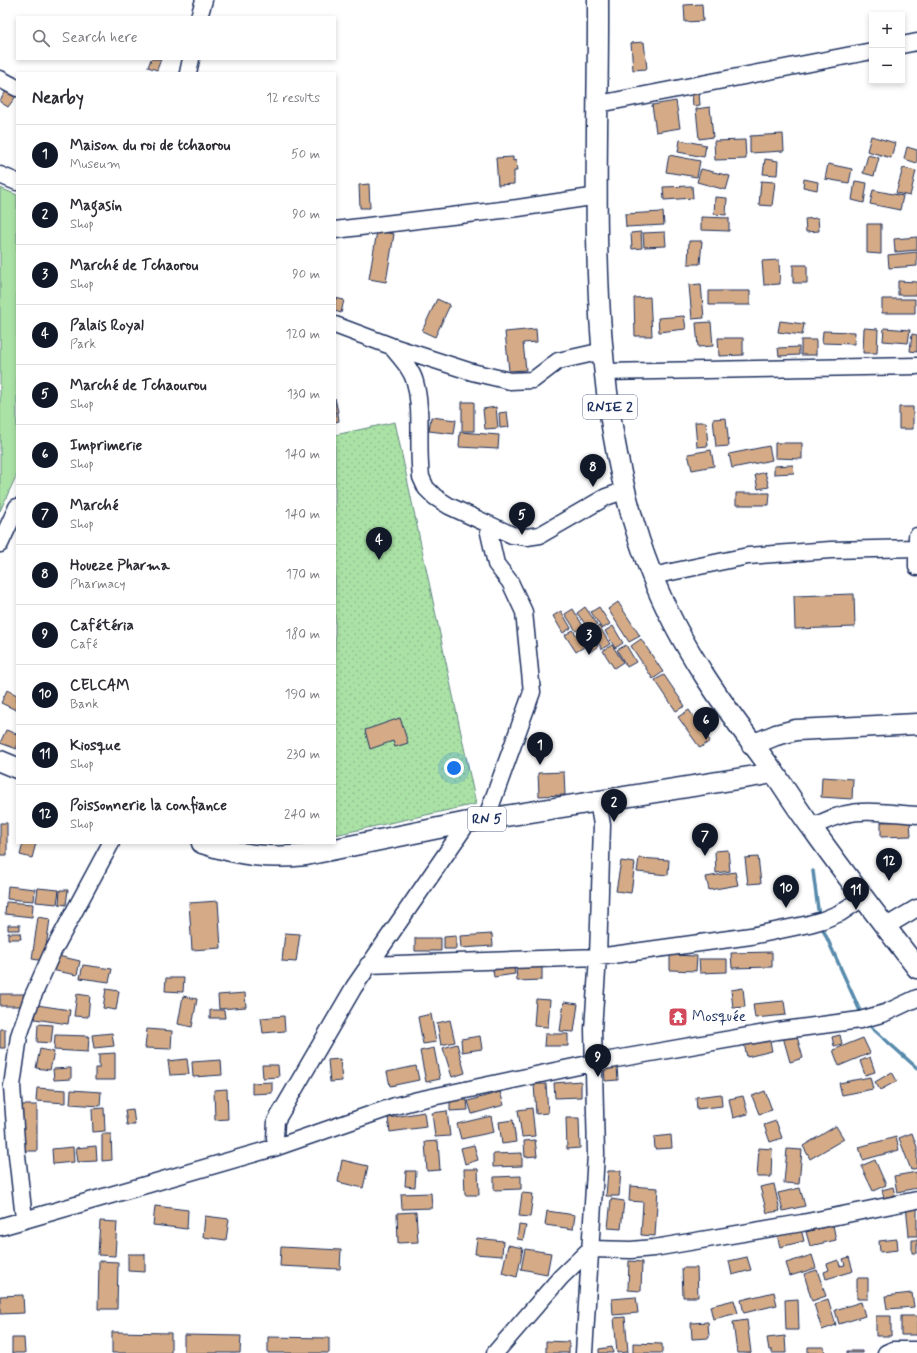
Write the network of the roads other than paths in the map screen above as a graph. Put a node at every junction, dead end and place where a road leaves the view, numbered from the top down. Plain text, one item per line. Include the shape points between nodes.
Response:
1 (204, 0) edge
2 (598, 0) edge
3 (199, 16) edge
4 (917, 42) edge
5 (905, 44) edge
6 (869, 52) edge
7 (191, 60) edge
8 (188, 72) edge
9 (0, 79) edge
10 (16, 87) edge
11 (599, 104) junction
12 (0, 174) edge
13 (16, 182) edge
14 (598, 196) junction
15 (336, 230) edge
16 (336, 325) edge
17 (392, 346) junction
18 (603, 351) junction
19 (917, 366) edge
20 (605, 372) junction
21 (626, 490) junction
22 (16, 509) edge
23 (488, 524) junction
24 (0, 544) edge
25 (917, 544) edge
26 (917, 567) edge
27 (652, 576) junction
28 (917, 724) edge
29 (752, 745) junction
30 (0, 761) edge
31 (16, 768) edge
32 (774, 773) junction
33 (598, 801) junction
34 (917, 815) edge
35 (477, 821) junction
36 (811, 828) junction
37 (110, 844) edge
38 (206, 844) edge
39 (864, 897) junction
40 (917, 908) edge
41 (885, 927) junction
42 (598, 957) junction
43 (368, 965) junction
44 (917, 968) edge
45 (917, 998) edge
46 (593, 1063) junction
47 (277, 1147) junction
48 (917, 1200) edge
49 (24, 1219) junction
50 (0, 1227) edge
51 (590, 1249) junction
52 (917, 1350) edge
53 (495, 1353) edge
54 (584, 1353) edge
55 (886, 1353) edge

1 - 3 street
2 - 11 main road, RNIE 2
4 - 5 street
6 - 11 street
7 - 8 street
9 - 10 street
11 - 14 main road, RNIE 2
12 - 13 street
14 - 15 street
14 - 18 main road, RNIE 2 via 599,292
16 - 17 street
17 - 18 street via 472,372 516,382 533,380 558,361 568,357
17 - 23 street via 407,365 415,381 419,462 426,488 449,506
18 - 20 main road, RNIE 2
19 - 20 street
20 - 21 main road, RNIE 2 via 615,441
21 - 23 street via 606,497 540,535 512,535
21 - 27 main road, RNIE 2
22 - 24 street
23 - 35 street via 496,564 510,582 524,612 532,692
25 - 26 street
25 - 27 street via 748,556
27 - 29 main road, RNIE 2 via 697,664
28 - 29 main road via 796,730
29 - 32 main road, RNIE 2
30 - 31 main road
32 - 33 main road, RN 5
32 - 36 main road, RNIE 2
33 - 35 main road, RN 5
33 - 42 street via 602,824
34 - 36 street via 844,812
35 - 38 main road, RN 5 via 281,858 252,856
35 - 43 street
36 - 39 main road, RNIE 2
37 - 49 street via 52,953 19,1036 12,1086
39 - 41 main road, RNIE 2
39 - 42 street via 840,913 809,924 751,936
40 - 41 street
41 - 44 main road, RNIE 2
42 - 43 street
42 - 46 street via 594,996
43 - 47 street via 276,1121
45 - 46 street via 885,1013 860,1020 777,1031
46 - 47 street via 395,1106
46 - 51 street via 596,1154
47 - 49 street
48 - 51 street via 654,1248
49 - 50 street
51 - 53 street via 561,1277
51 - 54 street
52 - 55 street via 893,1350

